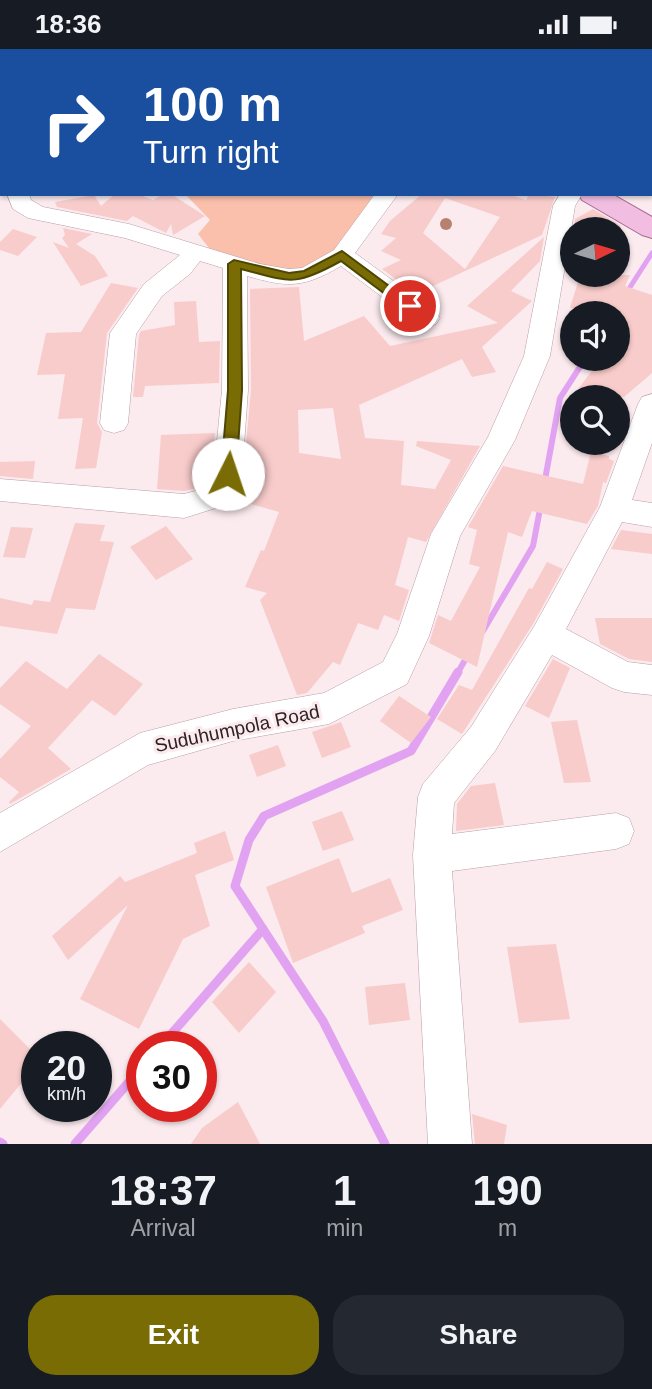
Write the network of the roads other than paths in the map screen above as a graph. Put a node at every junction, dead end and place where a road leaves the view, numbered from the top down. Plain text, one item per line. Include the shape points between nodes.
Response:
1 (19, 196) edge
2 (386, 196) edge
3 (570, 196) edge
4 (595, 196) edge
5 (651, 228) edge
6 (196, 250) junction
7 (342, 255) junction
8 (234, 264) junction
9 (427, 318) dead end
10 (650, 418) edge
11 (114, 423) dead end
12 (0, 490) edge
13 (614, 509) junction
14 (652, 515) edge
15 (546, 635) junction
16 (652, 680) edge
17 (616, 831) dead end
18 (1, 832) edge
19 (432, 855) junction
20 (450, 1144) edge

1 - 6 street via 21,204 36,213
2 - 7 street
3 - 18 street, Suduhumpola Road via 564,206 537,356 501,440 446,534 413,636 395,673 329,708 233,725 139,750
4 - 5 main road
6 - 8 street
6 - 11 street via 183,268 153,290 123,333
7 - 8 street via 307,275 289,277
7 - 9 street
8 - 12 street via 235,390 228,474 209,499 184,506
10 - 13 street
13 - 14 street
13 - 15 street
15 - 16 street via 624,677
15 - 19 street via 483,739 436,797
17 - 19 street
19 - 20 street

